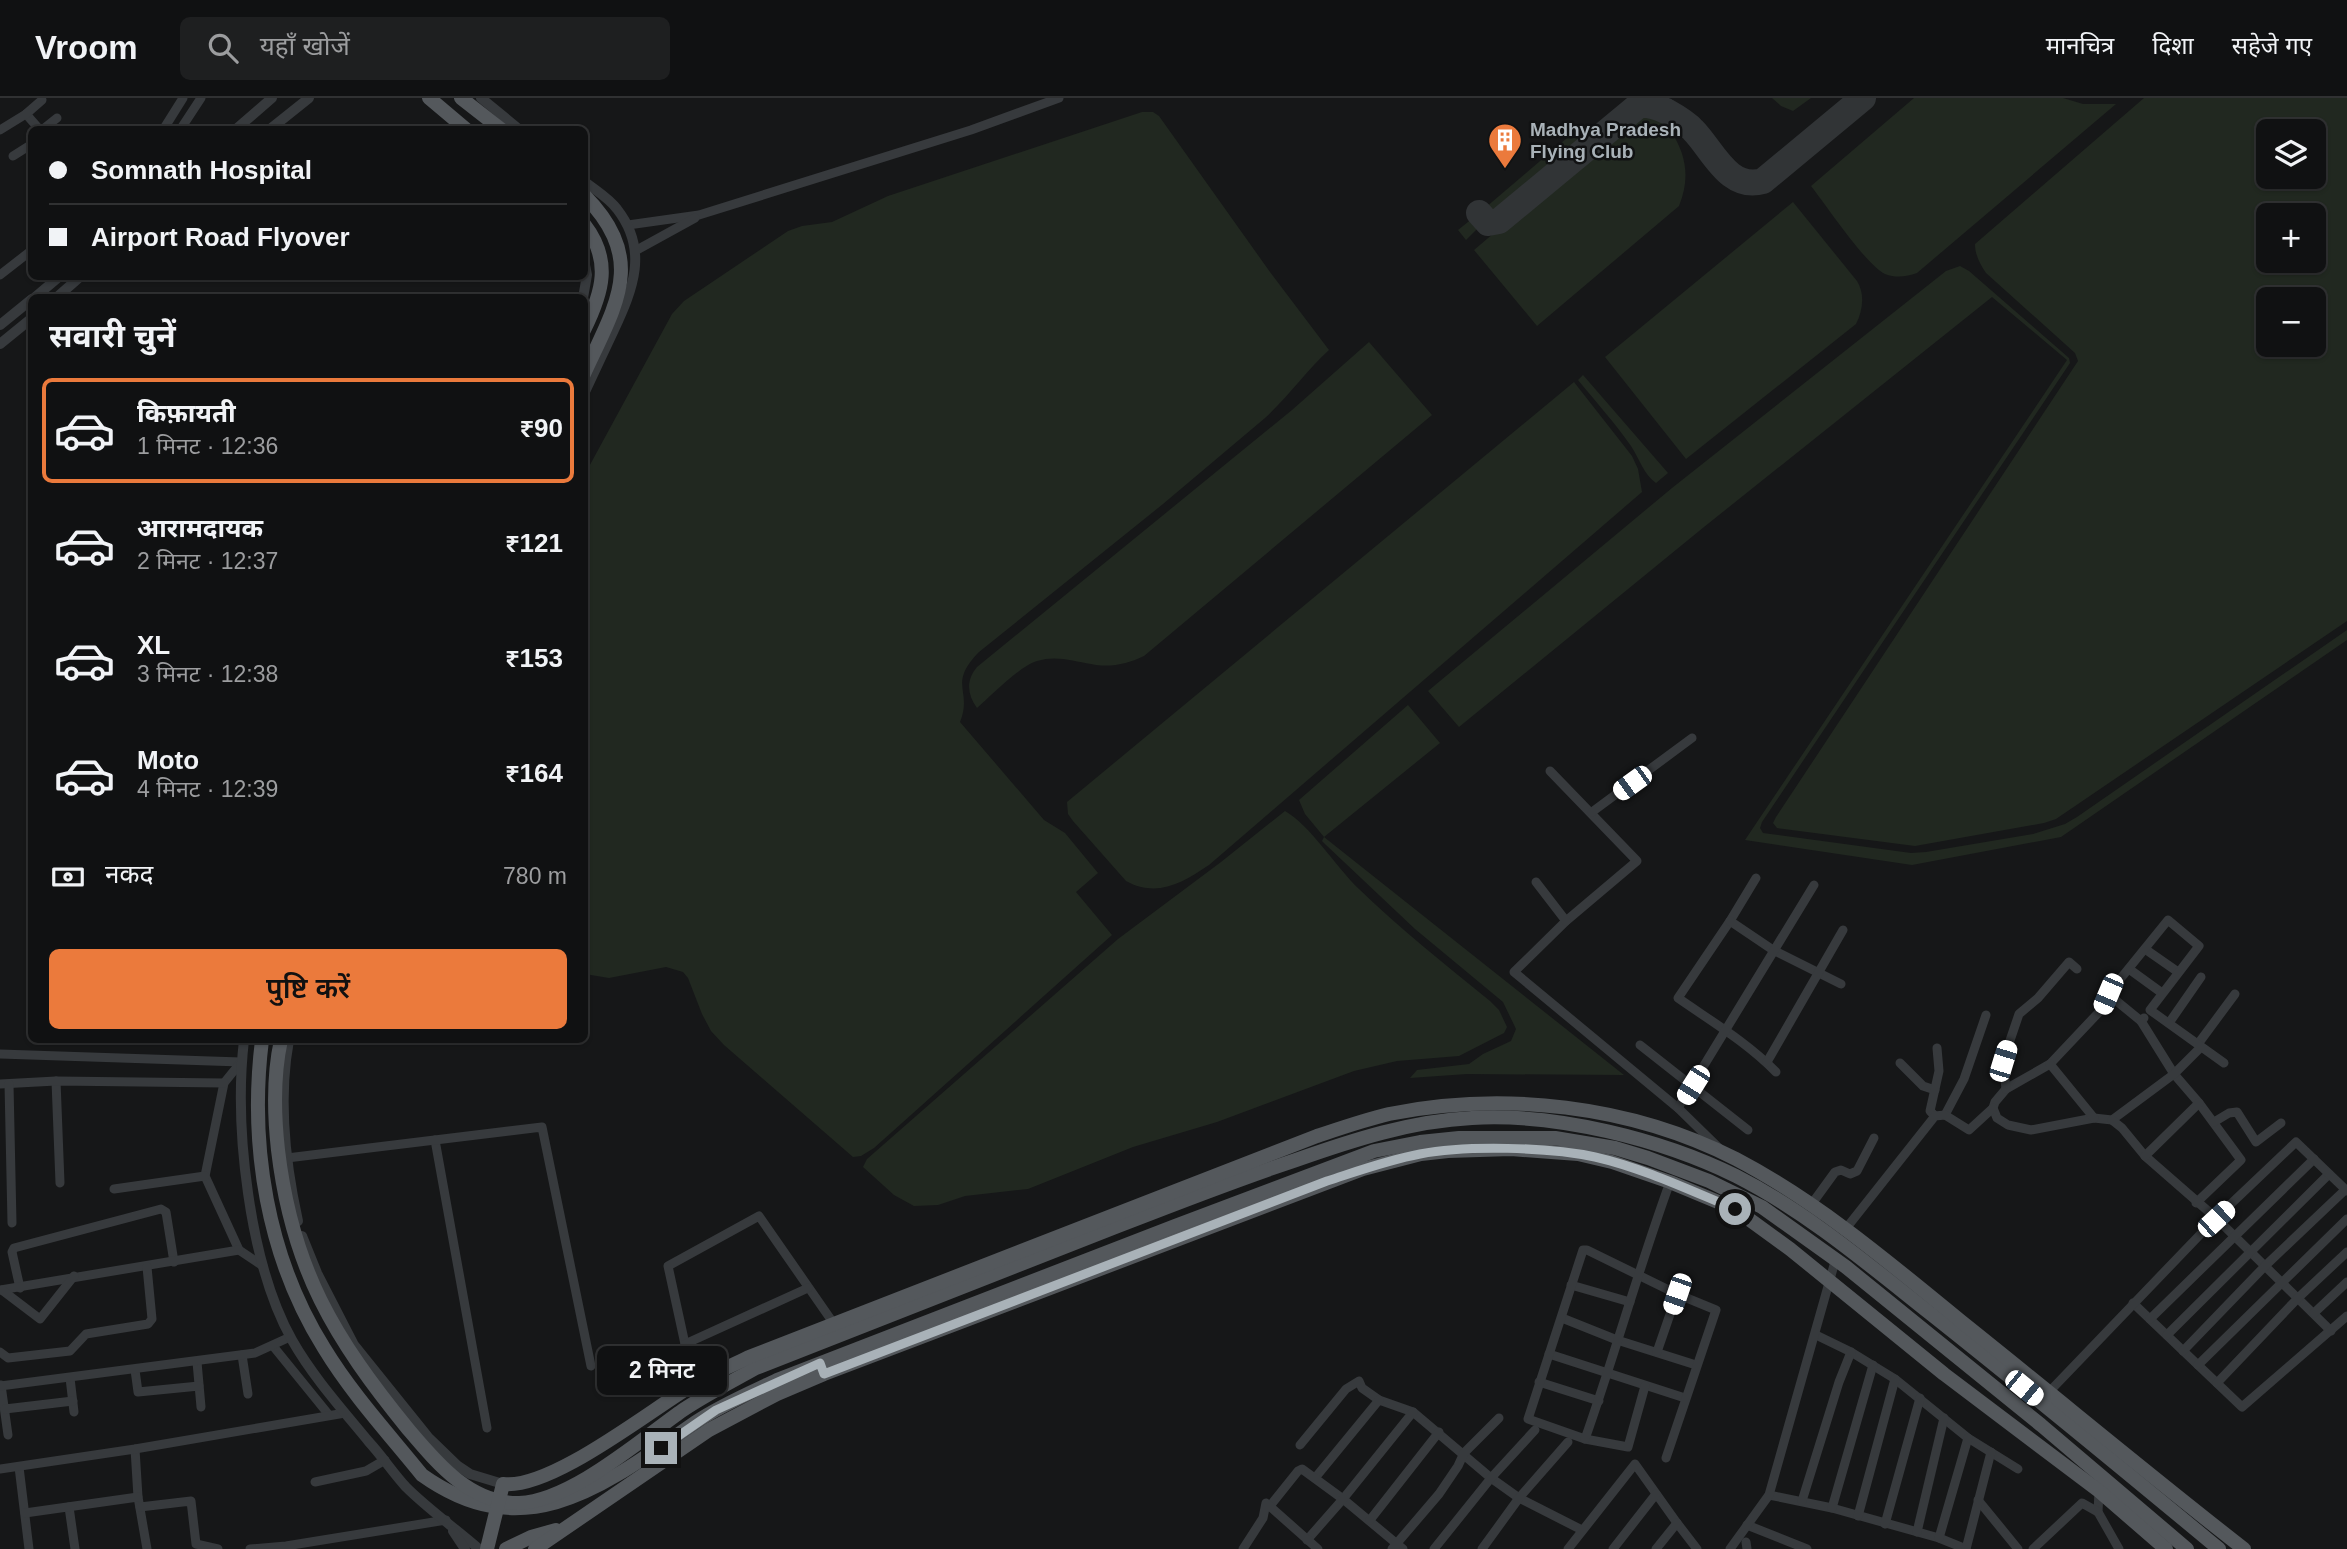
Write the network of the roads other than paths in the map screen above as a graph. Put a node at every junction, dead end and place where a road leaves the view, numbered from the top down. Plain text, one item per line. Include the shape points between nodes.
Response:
1 (183, 98) edge
2 (201, 98) edge
3 (272, 98) edge
4 (309, 98) edge
5 (429, 98) edge
6 (461, 98) edge
7 (481, 98) edge
8 (1059, 98) edge
9 (42, 100) dead end
10 (26, 114) junction
11 (57, 118) dead end
12 (37, 126) edge
13 (46, 126) edge
14 (166, 126) edge
15 (183, 126) edge
16 (240, 126) edge
17 (274, 126) edge
18 (462, 126) edge
19 (497, 126) edge
20 (515, 126) edge
21 (0, 130) edge
22 (28, 147) edge
23 (13, 156) dead end
24 (588, 184) edge
25 (588, 199) edge
26 (699, 215) junction
27 (628, 225) junction
28 (588, 228) edge
29 (635, 251) junction
30 (28, 253) edge
31 (0, 275) edge
32 (55, 280) edge
33 (76, 280) edge
34 (38, 294) edge
35 (61, 294) edge
36 (28, 302) edge
37 (28, 321) edge
38 (588, 321) edge
39 (0, 324) edge
40 (0, 344) edge
41 (588, 365) edge
42 (588, 386) edge
43 (1692, 738) dead end
44 (1550, 771) dead end
45 (1592, 812) junction
46 (1756, 878) dead end
47 (1536, 882) dead end
48 (1814, 885) dead end
49 (1566, 920) junction
50 (1730, 921) junction
51 (1843, 930) dead end
52 (2145, 949) junction
53 (1773, 950) junction
54 (2077, 969) dead end
55 (2129, 969) junction
56 (1820, 972) junction
57 (2178, 972) junction
58 (2201, 977) dead end
59 (1841, 984) dead end
60 (2162, 993) junction
61 (2108, 994) junction
62 (2235, 994) dead end
63 (2150, 1010) junction
64 (1986, 1015) dead end
65 (2141, 1021) junction
66 (2168, 1023) junction
67 (1726, 1032) junction
68 (244, 1043) edge
69 (262, 1043) edge
70 (281, 1043) edge
71 (288, 1043) edge
72 (1640, 1045) dead end
73 (2200, 1045) junction
74 (1937, 1048) dead end
75 (0, 1054) edge
76 (241, 1062) junction
77 (1767, 1062) junction
78 (1900, 1063) dead end
79 (2224, 1063) dead end
80 (2050, 1064) junction
81 (1776, 1072) dead end
82 (2174, 1074) junction
83 (56, 1081) junction
84 (224, 1083) junction
85 (5, 1084) edge
86 (1693, 1085) junction
87 (2006, 1089) junction
88 (1936, 1090) junction
89 (279, 1098) junction
90 (2199, 1103) junction
91 (1678, 1108) junction
92 (1993, 1108) junction
93 (1940, 1116) junction
94 (2094, 1118) junction
95 (2112, 1121) junction
96 (2214, 1122) junction
97 (2281, 1123) dead end
98 (1748, 1130) dead end
99 (1874, 1138) dead end
100 (435, 1140) junction
101 (1722, 1154) junction
102 (2145, 1156) junction
103 (287, 1158) junction
104 (2314, 1159) junction
105 (2329, 1174) junction
106 (205, 1176) junction
107 (1670, 1182) junction
108 (60, 1183) dead end
109 (114, 1189) dead end
110 (2346, 1191) edge
111 (2196, 1203) junction
112 (1811, 1205) junction
113 (2216, 1219) junction
114 (2347, 1219) edge
115 (12, 1223) dead end
116 (2234, 1236) junction
117 (1842, 1237) junction
118 (239, 1250) junction
119 (2251, 1252) junction
120 (2347, 1252) edge
121 (1836, 1259) junction
122 (174, 1262) junction
123 (263, 1266) junction
124 (2265, 1266) junction
125 (147, 1267) junction
126 (1638, 1275) junction
127 (74, 1276) junction
128 (1829, 1280) junction
129 (2281, 1282) junction
130 (2347, 1282) edge
131 (1571, 1285) junction
132 (20, 1288) junction
133 (808, 1288) junction
134 (1, 1290) edge
135 (1677, 1294) junction
136 (2298, 1298) junction
137 (1630, 1303) junction
138 (2133, 1303) junction
139 (2314, 1313) junction
140 (2347, 1316) edge
141 (1562, 1318) junction
142 (2150, 1319) junction
143 (832, 1329) junction
144 (2332, 1331) junction
145 (1816, 1335) junction
146 (2167, 1335) junction
147 (290, 1337) junction
148 (1617, 1340) junction
149 (685, 1344) junction
150 (273, 1346) junction
151 (2183, 1351) junction
152 (0, 1352) edge
153 (1657, 1352) junction
154 (1851, 1352) junction
155 (1549, 1354) junction
156 (242, 1355) junction
157 (197, 1362) junction
158 (1696, 1365) junction
159 (1873, 1365) junction
160 (2198, 1365) junction
161 (591, 1366) dead end
162 (822, 1369) junction
163 (2010, 1369) junction
164 (135, 1370) junction
165 (1608, 1373) junction
166 (70, 1378) junction
167 (1895, 1379) junction
168 (1539, 1382) junction
169 (2217, 1383) junction
170 (693, 1384) junction
171 (1, 1385) edge
172 (199, 1386) junction
173 (1646, 1387) junction
174 (2049, 1392) junction
175 (248, 1394) dead end
176 (1685, 1398) junction
177 (1920, 1398) junction
178 (73, 1401) junction
179 (1379, 1401) junction
180 (1599, 1401) junction
181 (201, 1407) dead end
182 (5, 1409) junction
183 (74, 1412) dead end
184 (1413, 1412) junction
185 (345, 1413) junction
186 (329, 1415) junction
187 (1499, 1418) dead end
188 (1944, 1418) junction
189 (487, 1428) dead end
190 (1535, 1430) dead end
191 (1440, 1432) junction
192 (8, 1435) dead end
193 (1968, 1438) junction
194 (1585, 1439) junction
195 (1568, 1442) dead end
196 (1300, 1445) dead end
197 (135, 1449) junction
198 (1991, 1452) junction
199 (1464, 1453) junction
200 (1666, 1458) dead end
201 (385, 1460) junction
202 (19, 1467) junction
203 (0, 1469) edge
204 (2018, 1469) dead end
205 (1315, 1478) junction
206 (1491, 1478) junction
207 (315, 1482) dead end
208 (508, 1484) junction
209 (2099, 1491) junction
210 (1656, 1494) junction
211 (1769, 1495) junction
212 (1519, 1498) junction
213 (1343, 1499) junction
214 (1978, 1500) junction
215 (1802, 1501) junction
216 (2131, 1501) junction
217 (139, 1502) junction
218 (1270, 1506) junction
219 (69, 1507) junction
220 (1832, 1508) junction
221 (2098, 1511) junction
222 (25, 1514) junction
223 (1858, 1516) junction
224 (446, 1520) junction
225 (1370, 1520) junction
226 (1676, 1523) junction
227 (1885, 1524) junction
228 (2138, 1524) junction
229 (1747, 1525) junction
230 (567, 1527) junction
231 (1582, 1530) junction
232 (1917, 1532) junction
233 (1939, 1538) junction
234 (1307, 1540) junction
235 (287, 1547) edge
236 (1398, 1547) edge
237 (29, 1549) edge
238 (75, 1549) edge
239 (147, 1549) edge
240 (218, 1549) edge
241 (250, 1549) edge
242 (465, 1549) edge
243 (479, 1549) edge
244 (487, 1549) edge
245 (493, 1549) edge
246 (506, 1549) edge
247 (535, 1549) edge
248 (1243, 1549) edge
249 (1318, 1549) edge
250 (1434, 1549) edge
251 (1482, 1549) edge
252 (1567, 1549) edge
253 (1613, 1549) edge
254 (1656, 1549) edge
255 (1698, 1549) edge
256 (1730, 1549) edge
257 (1807, 1549) edge
258 (1966, 1549) edge
259 (2018, 1549) edge
260 (2033, 1549) edge
261 (2119, 1549) edge
262 (2165, 1549) edge
263 (2188, 1549) edge
264 (2219, 1549) edge
265 (2245, 1549) edge

1 - 14 street
2 - 15 street
3 - 16 street
4 - 17 street
5 - 18 main road
6 - 19 main road
7 - 20 street
8 - 26 street
9 - 10 street
10 - 12 street
10 - 21 street
11 - 13 street
22 - 23 street
24 - 27 street
25 - 41 main road via 613,230 621,261 620,296
26 - 27 street
26 - 29 street
27 - 29 street
28 - 38 main road via 599,252 602,278
29 - 42 street via 629,299
30 - 31 street
32 - 34 street
33 - 35 street
36 - 39 street
37 - 40 street
43 - 45 street
44 - 45 street
45 - 49 street via 1637,861
46 - 50 street
47 - 49 street
48 - 53 street
49 - 91 street via 1514,972
50 - 53 street
50 - 67 street via 1678,998
51 - 56 street
52 - 55 street
52 - 57 street
52 - 57 street via 2168,920 2199,946
53 - 56 street
53 - 67 street
54 - 87 street via 2069,962 2020,1014 2003,1061
55 - 60 street
55 - 61 street
56 - 59 street
56 - 77 street
57 - 60 street
58 - 66 street
60 - 63 street
61 - 65 street
61 - 80 street via 2101,1010
62 - 73 street
63 - 65 street
63 - 66 street
64 - 93 street via 1964,1079
65 - 82 street
66 - 73 street
67 - 77 street
67 - 86 street
68 - 76 street
69 - 162 main road via 257,1091 267,1202 280,1251 307,1319 364,1405 422,1475 473,1512 519,1522 559,1513 600,1491 716,1410 777,1380
70 - 89 main road
71 - 89 street
72 - 86 street
73 - 79 street
73 - 82 street
74 - 88 street
75 - 76 street
76 - 84 street
76 - 123 street via 246,1183
77 - 81 street
78 - 88 street via 1923,1086
80 - 87 street
80 - 94 street
82 - 90 street
82 - 95 street
83 - 84 street
83 - 85 street
83 - 108 street
84 - 106 street
85 - 115 street
86 - 91 street
86 - 98 street
87 - 92 street
88 - 93 street via 1930,1111
89 - 103 street
89 - 143 main road via 276,1120 287,1209 322,1305 356,1363 435,1461 471,1489 492,1498 532,1501 561,1493 706,1395
90 - 96 street
90 - 102 street
91 - 101 street
92 - 93 street via 1969,1130
92 - 94 street via 1997,1118 2008,1125 2031,1130
93 - 117 street
94 - 95 street
95 - 102 street
96 - 97 street via 2237,1112 2256,1142
96 - 111 street via 2241,1160
99 - 112 street via 1857,1171 1835,1172
100 - 103 street
100 - 161 street via 542,1127
100 - 189 street
101 - 112 main road
101 - 143 main road via 1634,1121 1568,1108 1494,1103 1388,1115 1317,1136
102 - 111 street
103 - 208 street via 303,1239 354,1345 447,1457 470,1474
104 - 105 street
104 - 113 street via 2296,1142
104 - 116 street
105 - 110 street
105 - 119 street
106 - 109 street
106 - 118 street
107 - 126 street
107 - 128 main road via 1746,1216
107 - 162 main road via 1578,1154 1511,1149 1421,1154 1327,1181
110 - 124 street
111 - 113 street
112 - 117 main road
113 - 116 street
113 - 138 street
114 - 129 street
116 - 119 street
116 - 142 street
117 - 121 street
117 - 143 main road via 1740,1178 1667,1148 1578,1126 1474,1118 1421,1124 1355,1140
117 - 163 main road
118 - 122 street
118 - 123 street
119 - 124 street
119 - 146 street
120 - 136 street
121 - 128 street
121 - 162 main road via 1734,1191 1615,1148 1555,1138 1420,1142 1374,1151
121 - 216 main road
122 - 125 street
122 - 132 street via 166,1212 161,1209 14,1248
123 - 147 street
124 - 129 street
124 - 151 street
125 - 127 street
125 - 152 street via 152,1319 148,1324 86,1334 70,1351 8,1358
126 - 131 street via 1583,1250
126 - 135 street
126 - 137 street
127 - 132 street
127 - 134 street via 40,1319
128 - 145 street
128 - 209 main road
129 - 136 street
129 - 160 street
130 - 139 street
131 - 137 street
131 - 141 street
132 - 134 street
133 - 143 street
133 - 149 street
133 - 149 street via 759,1216 667,1266
135 - 153 street
135 - 158 street via 1716,1310
136 - 139 street
136 - 169 street
137 - 148 street
138 - 142 street
138 - 174 street
139 - 144 street
140 - 144 street
141 - 148 street
141 - 155 street
142 - 146 street
143 - 170 main road via 749,1357
144 - 169 street via 2242,1407
145 - 154 street
145 - 211 street
146 - 151 street
147 - 150 street
147 - 185 street
148 - 153 street
148 - 165 street
149 - 170 street
150 - 156 street
150 - 186 street
151 - 160 street
153 - 158 street
154 - 159 street
154 - 215 street
155 - 165 street
155 - 168 street
156 - 157 street
156 - 175 street
157 - 164 street
157 - 172 street
158 - 176 street
159 - 167 street
159 - 220 street
160 - 169 street
162 - 230 main road via 709,1430
163 - 174 main road
163 - 264 main road
164 - 166 street
164 - 172 street via 138,1392
165 - 173 street
165 - 180 street
166 - 171 street
166 - 178 street
167 - 177 street
167 - 223 street
168 - 180 street
168 - 194 street via 1528,1419
170 - 208 main road via 560,1470
171 - 182 street
172 - 181 street
173 - 176 street
173 - 194 street via 1629,1447
174 - 265 main road
176 - 200 street
177 - 188 street
177 - 227 street
178 - 182 street
178 - 183 street
179 - 184 street
179 - 196 street via 1359,1381
179 - 205 street
180 - 194 street
182 - 192 street
184 - 191 street
184 - 213 street
185 - 186 street
185 - 201 street
186 - 197 street
187 - 199 street
188 - 193 street
188 - 232 street
190 - 206 street
191 - 199 street
191 - 225 street
193 - 198 street
193 - 233 street
195 - 212 street
197 - 202 street
197 - 217 street
198 - 204 street
198 - 214 street
199 - 206 street
199 - 236 street
201 - 207 street via 366,1471
201 - 224 street via 406,1487
202 - 203 street
202 - 222 street
205 - 213 street
205 - 218 street via 1300,1470
206 - 212 street
206 - 250 street
208 - 244 main road
208 - 245 main road
209 - 221 street
209 - 228 main road
210 - 226 street
210 - 231 street via 1635,1464
210 - 253 street
211 - 215 street
211 - 229 street
212 - 231 street
212 - 251 street
213 - 225 street
213 - 234 street
214 - 258 street
214 - 259 street
215 - 220 street
216 - 228 main road
216 - 263 main road
217 - 219 street
217 - 239 street
217 - 240 street via 191,1501 195,1544
218 - 234 street
218 - 248 street via 1266,1503 1263,1518
219 - 222 street
219 - 238 street
220 - 223 street
221 - 260 street via 2082,1503
221 - 261 street
222 - 237 street
223 - 227 street
224 - 235 street
224 - 242 street
224 - 243 street
225 - 236 street
226 - 254 street
226 - 255 street
227 - 232 street
228 - 262 main road
229 - 256 street
229 - 257 street
230 - 246 main road via 531,1536
230 - 247 main road
231 - 252 street
232 - 233 street
233 - 258 street
234 - 249 street
235 - 241 street

